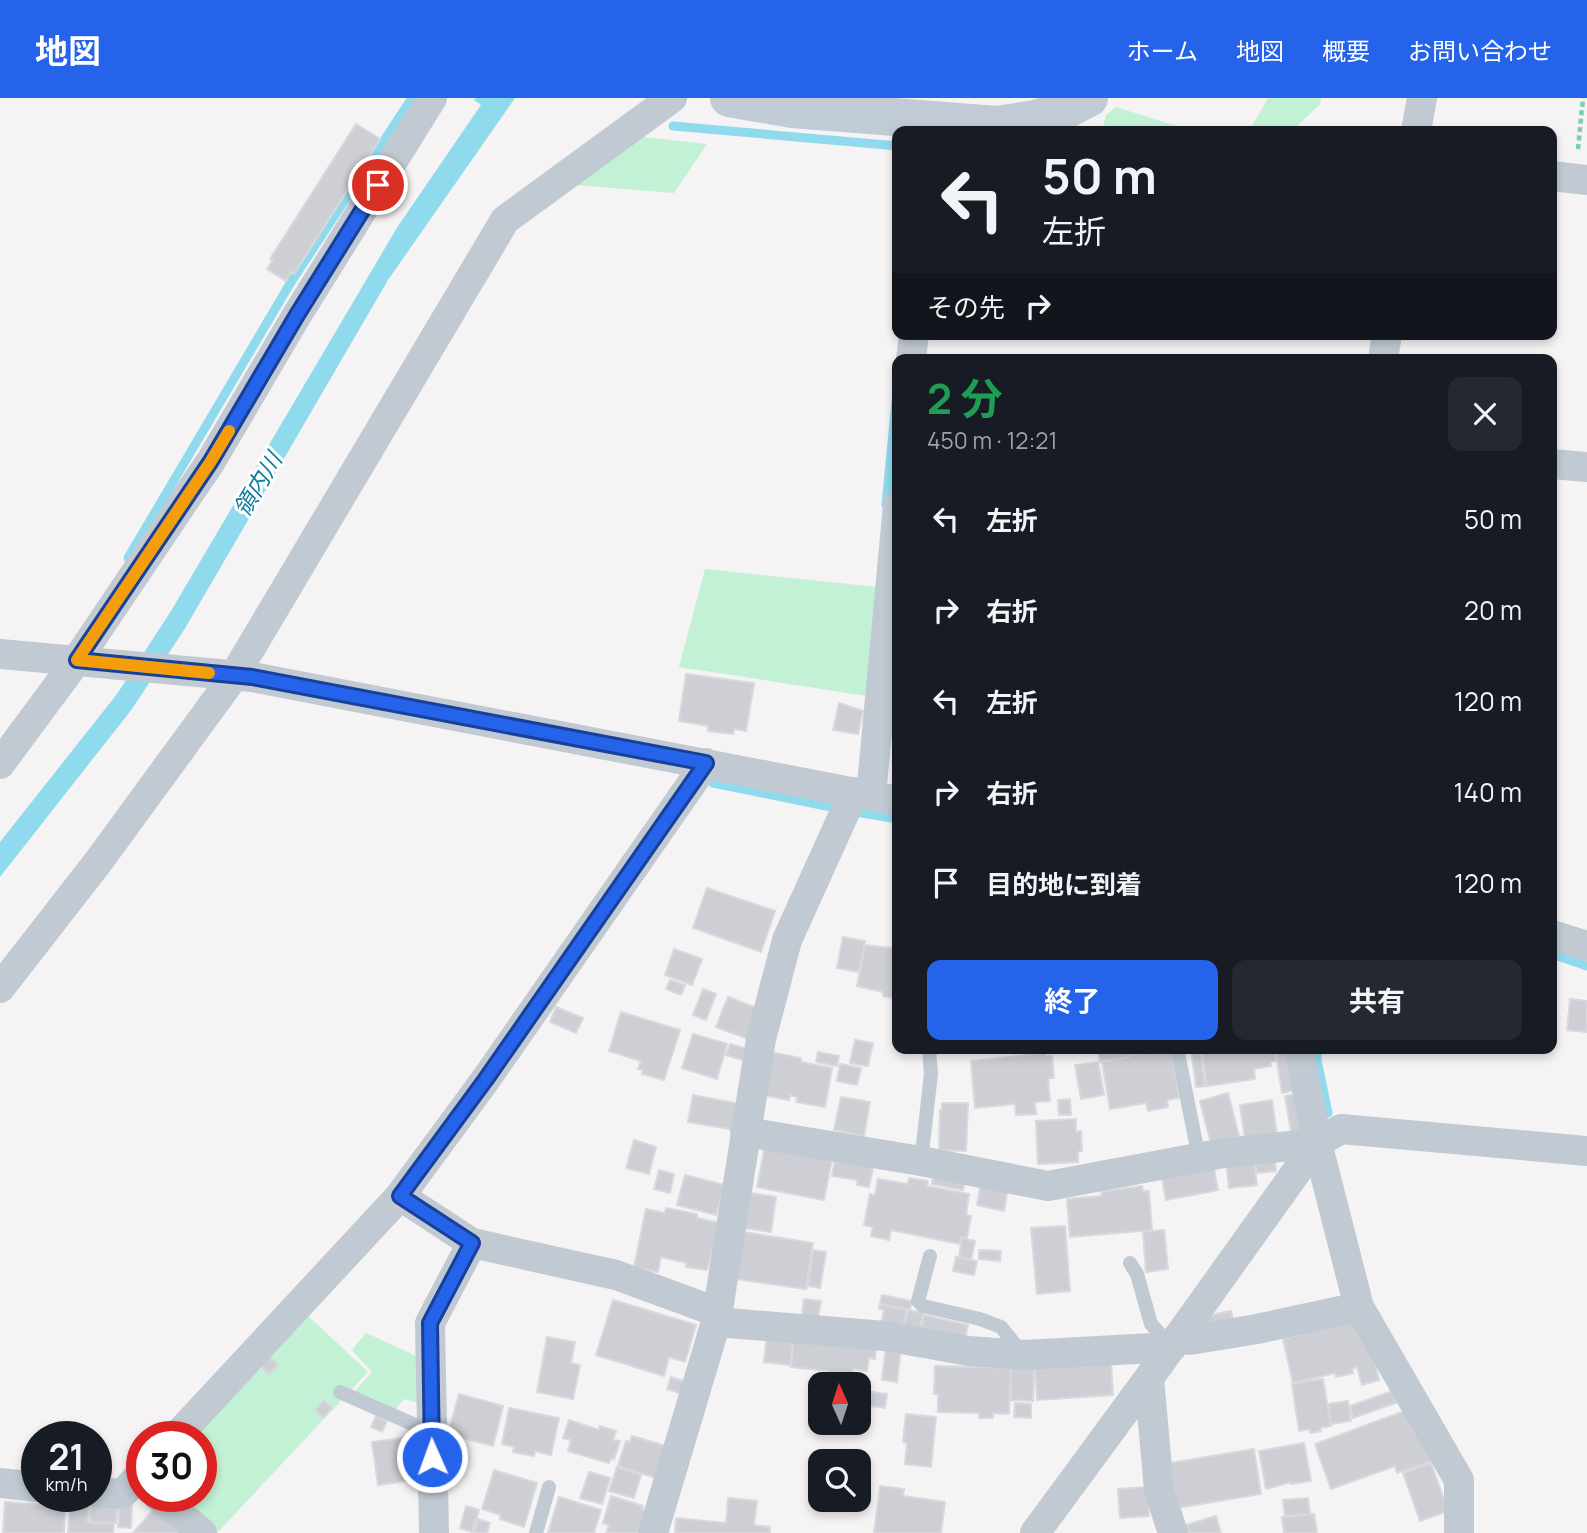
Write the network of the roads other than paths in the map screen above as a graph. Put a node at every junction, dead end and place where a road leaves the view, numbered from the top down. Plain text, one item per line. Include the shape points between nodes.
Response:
1 (432, 98) edge
2 (672, 98) edge
3 (729, 98) edge
4 (1089, 98) edge
5 (1422, 98) edge
6 (933, 126) edge
7 (1417, 126) edge
8 (1557, 464) edge
9 (1587, 467) edge
10 (892, 578) edge
11 (0, 654) edge
12 (87, 661) junction
13 (220, 674) junction
14 (706, 763) junction
15 (0, 764) edge
16 (874, 796) edge
17 (1557, 937) edge
18 (1587, 946) edge
19 (0, 988) edge
20 (929, 1054) edge
21 (1178, 1054) edge
22 (1300, 1054) edge
23 (745, 1132) junction
24 (1317, 1143) junction
25 (1587, 1152) edge
26 (1199, 1158) junction
27 (921, 1161) junction
28 (400, 1196) junction
29 (472, 1243) junction
30 (930, 1256) dead end
31 (1130, 1263) dead end
32 (1359, 1307) junction
33 (717, 1317) junction
34 (1175, 1342) junction
35 (1024, 1355) junction
36 (1149, 1378) junction
37 (340, 1392) dead end
38 (191, 1421) edge
39 (431, 1432) junction
40 (0, 1483) edge
41 (21, 1485) edge
42 (549, 1487) dead end
43 (178, 1512) edge
44 (202, 1533) edge
45 (434, 1533) edge
46 (536, 1533) edge
47 (653, 1533) edge
48 (1035, 1533) edge
49 (1172, 1533) edge
50 (1459, 1533) edge

1 - 12 street
2 - 13 street via 505,220
3 - 6 street
4 - 6 street via 1035,119
5 - 7 street
8 - 9 street
10 - 16 street
11 - 12 street
12 - 13 street
12 - 15 street
13 - 14 street
13 - 19 street via 98,862
14 - 16 street
14 - 28 street
16 - 23 street via 787,940 761,1039
17 - 18 street
20 - 27 lane
21 - 26 lane
22 - 24 street
23 - 27 street
23 - 33 street
24 - 25 street via 1341,1129
24 - 26 street
24 - 32 street
24 - 34 street
26 - 27 street via 1048,1186
28 - 29 street
28 - 38 street
29 - 33 street via 616,1275
29 - 39 street via 430,1323
30 - 35 lane via 918,1301 1001,1327
31 - 34 lane via 1151,1324
32 - 34 street
32 - 50 street via 1459,1480
33 - 35 street
33 - 47 street
34 - 35 street
34 - 36 street
36 - 48 street
36 - 49 street via 1160,1490
37 - 39 lane
39 - 45 street
40 - 41 street
42 - 46 lane
43 - 44 street

